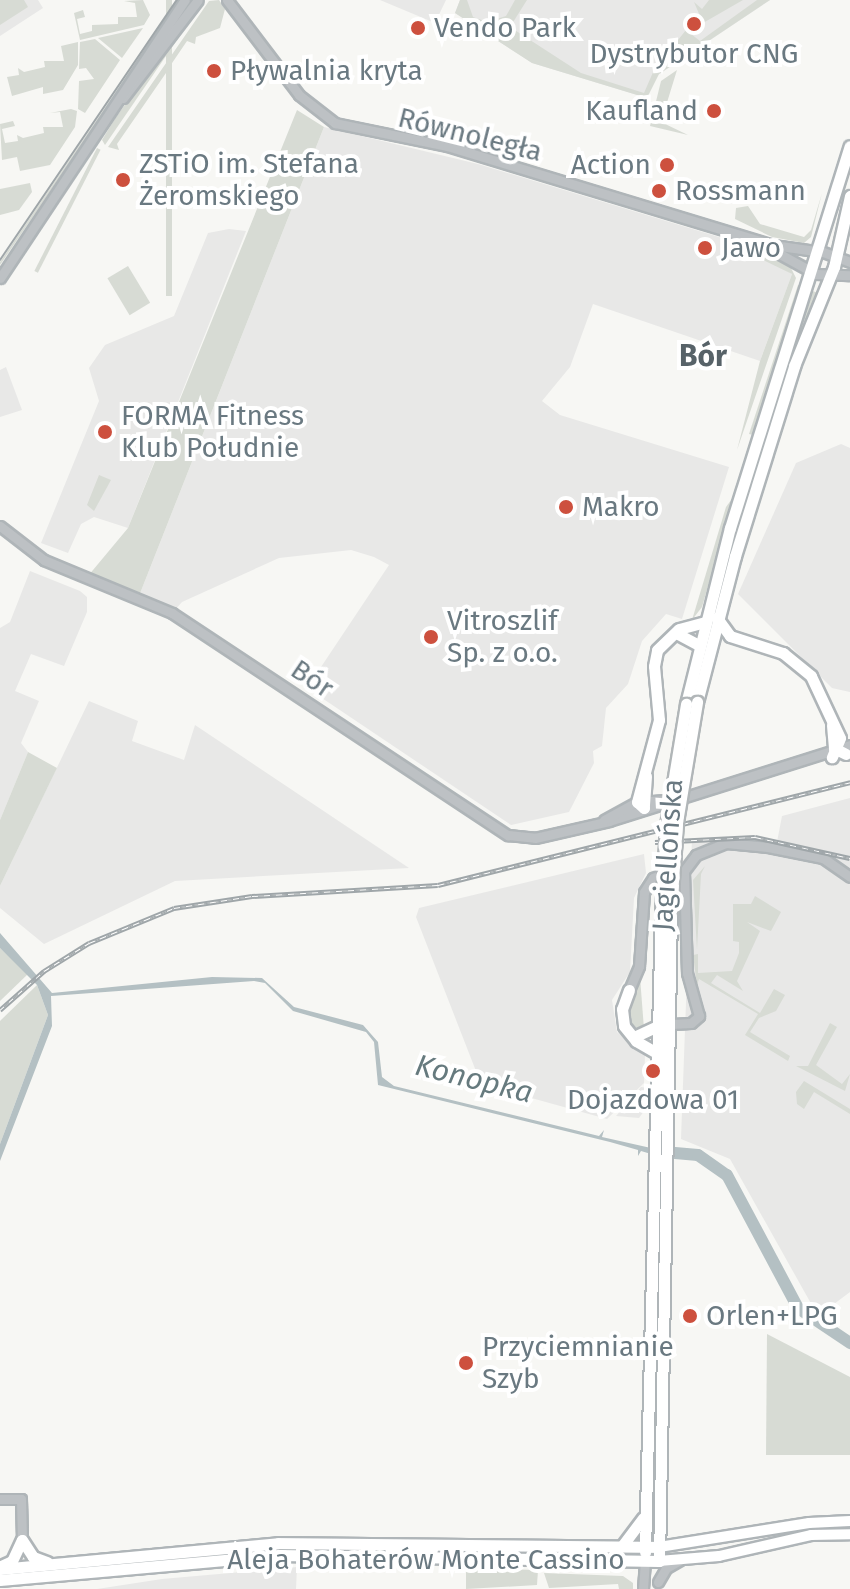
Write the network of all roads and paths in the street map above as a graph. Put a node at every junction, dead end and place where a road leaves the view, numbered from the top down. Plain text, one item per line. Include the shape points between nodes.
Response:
1 (185, 0) edge
2 (198, 0) edge
3 (227, 0) edge
4 (120, 100) junction
5 (850, 146) edge
6 (850, 196) edge
7 (753, 239) junction
8 (815, 251) junction
9 (837, 257) junction
10 (850, 262) edge
11 (809, 271) junction
12 (850, 275) edge
13 (831, 276) junction
14 (0, 278) edge
15 (0, 526) edge
16 (711, 620) junction
17 (676, 633) junction
18 (730, 636) junction
19 (705, 645) junction
20 (842, 751) edge
21 (643, 803) junction
22 (684, 871) junction
23 (850, 877) edge
24 (629, 990) joint
25 (666, 1025) junction
26 (634, 1037) junction
27 (660, 1055) junction
28 (663, 1137) junction
29 (663, 1166) junction
30 (0, 1499) edge
31 (646, 1506) junction
32 (660, 1519) junction
33 (850, 1521) edge
34 (850, 1534) edge
35 (22, 1540) junction
36 (680, 1545) junction
37 (622, 1546) junction
38 (645, 1547) junction
39 (659, 1547) junction
40 (645, 1560) junction
41 (680, 1560) junction
42 (659, 1561) junction
43 (52, 1563) junction
44 (0, 1568) edge
45 (0, 1582) edge
46 (658, 1586) edge
47 (643, 1589) edge

1 - 4 street
2 - 4 street
3 - 7 street, Równoległa via 299,95 335,123 447,146
4 - 14 street
5 - 8 main road, Jagiellońska
6 - 9 main road, Jagiellońska
7 - 8 street, Równoległa
7 - 11 street, Równoległa
8 - 9 street, Równoległa
8 - 11 main road, Jagiellońska
9 - 10 street, Równoległa
9 - 13 main road, Jagiellońska
11 - 13 street, Równoległa
11 - 16 main road, Jagiellońska
12 - 13 street, Równoległa
13 - 16 main road, Jagiellońska via 794,366
15 - 21 street, Bór via 44,560 172,613 502,833 535,838 604,820
16 - 17 main road
16 - 18 main road
16 - 19 main road, Jagiellońska
17 - 19 main road
17 - 21 main road via 660,646 654,661 660,712
18 - 19 main road
18 - 20 main road via 797,662 811,676
19 - 25 main road, Jagiellońska, bridge via 692,703 666,911
20 - 21 street, Bór via 673,800
22 - 23 street via 710,846 733,843 811,854
22 - 24 street via 658,873 645,889 639,966
22 - 25 street via 687,973 699,1016 691,1023
24 - 26 main road via 622,1017
25 - 26 main road
25 - 27 main road, Jagiellońska
25 - 28 main road, Jagiellońska
26 - 27 main road
27 - 28 main road, Jagiellońska
28 - 29 main road, Jagiellońska
29 - 31 main road, Jagiellońska
29 - 32 main road, Jagiellońska
30 - 35 street via 21,1499
31 - 37 main road via 638,1529
31 - 38 main road, Jagiellońska
32 - 36 main road via 667,1537
32 - 39 main road, Jagiellońska
33 - 36 main road, Aleja Bohaterów Monte Cassino
34 - 41 main road, Aleja Bohaterów Monte Cassino via 811,1535
35 - 43 main road via 33,1557
35 - 44 main road via 12,1561
36 - 39 main road, Aleja Bohaterów Monte Cassino
37 - 38 main road, Aleja Bohaterów Monte Cassino
37 - 43 main road, Aleja Bohaterów Monte Cassino via 278,1543
38 - 39 main road, Aleja Bohaterów Monte Cassino
38 - 40 main road, Jagiellońska
39 - 42 main road, Jagiellońska
40 - 42 main road, Aleja Bohaterów Monte Cassino
40 - 45 main road, Aleja Bohaterów Monte Cassino via 278,1555
40 - 47 street, Jagiellońska
41 - 42 main road, Aleja Bohaterów Monte Cassino
41 - 46 street via 666,1568
42 - 46 street, Jagiellońska
43 - 44 main road, Aleja Bohaterów Monte Cassino

